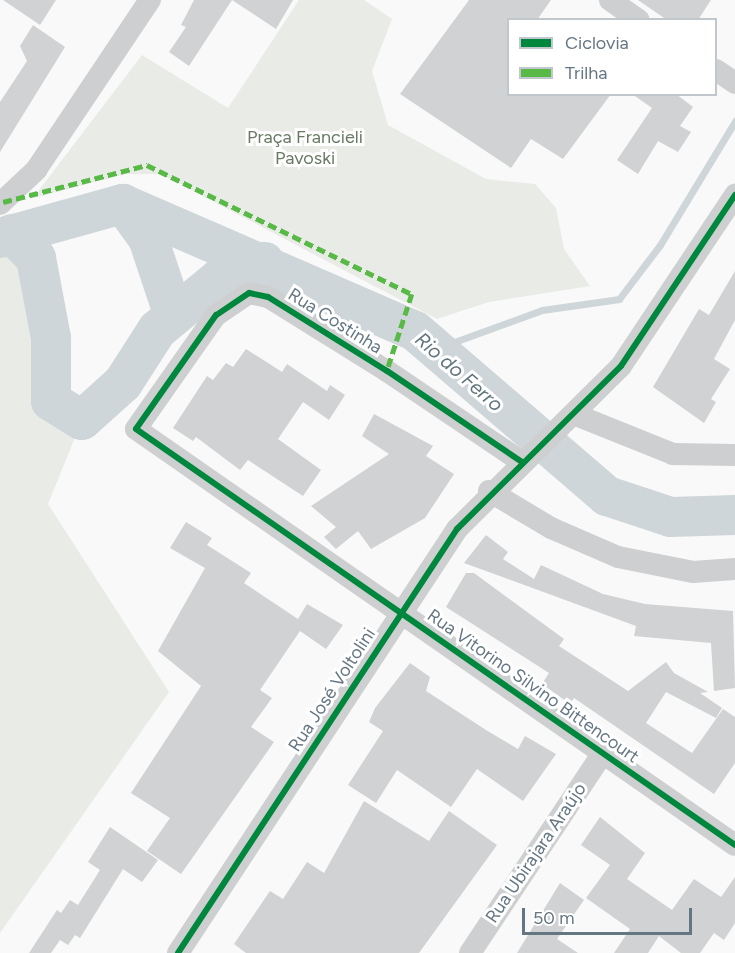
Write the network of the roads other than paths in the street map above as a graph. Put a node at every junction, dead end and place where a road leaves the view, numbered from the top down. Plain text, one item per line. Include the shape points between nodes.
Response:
1 (150, 0) edge
2 (610, 0) edge
3 (636, 18) edge
4 (735, 195) edge
5 (2, 203) edge
6 (576, 415) junction
7 (136, 429) joint
8 (735, 455) edge
9 (525, 460) junction
10 (489, 491) junction
11 (735, 569) edge
12 (400, 613) junction
13 (603, 753) junction
14 (735, 845) edge
15 (178, 953) edge
16 (470, 953) edge

1 - 5 street via 36,170
2 - 3 street
4 - 6 street, Rua José Voltolini via 648,332
6 - 8 street via 673,454
6 - 9 street, Rua José Voltolini
7 - 9 street, Rua Costinha via 216,315 249,293 268,297
7 - 12 street, Rua Vitorino Silvino Bittencourt
9 - 10 street, Rua José Voltolini
10 - 11 street via 551,528 618,557 693,572
10 - 12 street, Rua José Voltolini
12 - 13 street, Rua Vitorino Silvino Bittencourt
12 - 15 street, Rua José Voltolini
13 - 14 street, Rua Vitorino Silvino Bittencourt
13 - 16 street, Rua Ubirajara Araújo

